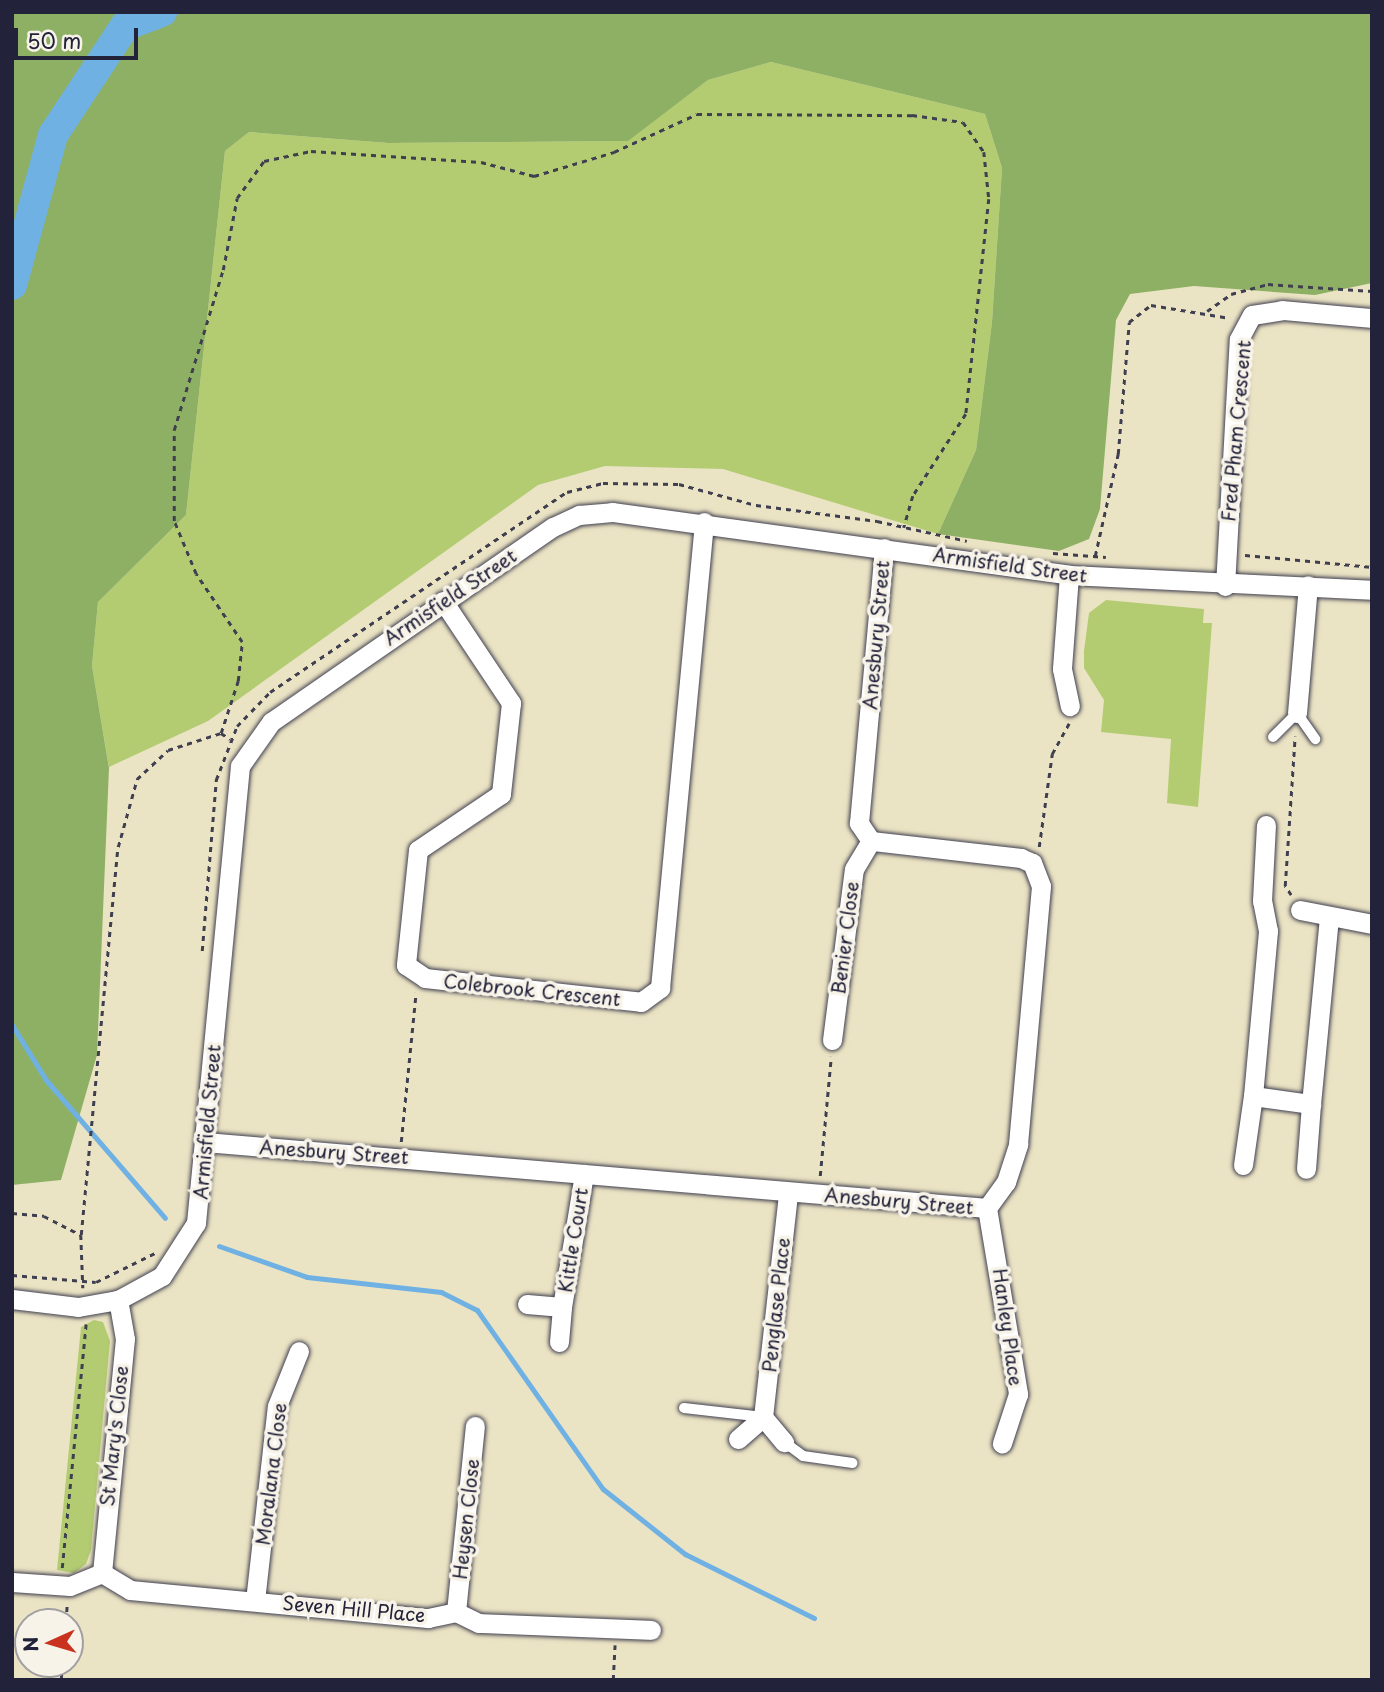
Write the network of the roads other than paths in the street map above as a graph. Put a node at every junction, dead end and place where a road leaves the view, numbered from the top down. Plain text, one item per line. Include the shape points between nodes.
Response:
1 (1372, 318) edge
2 (704, 522) junction
3 (884, 548) junction
4 (1069, 575) junction
5 (1308, 584) junction
6 (1225, 586) junction
7 (1372, 590) edge
8 (443, 601) junction
9 (1070, 706) road end
10 (1297, 713) junction
11 (1273, 737) dead end
12 (1315, 739) dead end
13 (1266, 825) dead end
14 (871, 841) junction
15 (1300, 910) road end
16 (1329, 918) junction
17 (1372, 924) edge
18 (832, 1040) road end
19 (1252, 1096) junction
20 (1311, 1104) junction
21 (205, 1142) junction
22 (1243, 1165) dead end
23 (1306, 1169) dead end
24 (584, 1174) junction
25 (788, 1194) junction
26 (987, 1208) junction
27 (12, 1299) edge
28 (118, 1300) junction
29 (527, 1304) dead end
30 (562, 1307) junction
31 (559, 1342) dead end
32 (299, 1351) dead end
33 (684, 1408) dead end
34 (764, 1417) junction
35 (475, 1426) dead end
36 (738, 1439) dead end
37 (784, 1442) joint
38 (1002, 1443) dead end
39 (853, 1464) dead end
40 (102, 1573) junction
41 (12, 1582) edge
42 (256, 1601) junction
43 (456, 1612) junction
44 (651, 1630) dead end

1 - 6 street, Fred Pham Crescent via 1282,310 1252,315 1247,324 1239,339
2 - 3 street, Armisfield Street
2 - 8 street, Armisfield Street via 579,515
2 - 8 street, Colebrook Crescent via 660,988 641,1002 425,978 406,965 418,850 501,794 511,703
3 - 4 street, Armisfield Street
3 - 14 street, Anesbury Street via 859,824
4 - 6 street, Armisfield Street
4 - 9 street via 1062,669
5 - 6 street, Armisfield Street
5 - 7 street, Armisfield Street
5 - 10 street
8 - 21 street, Armisfield Street via 271,722 240,766
10 - 11 lane
10 - 12 lane
13 - 19 street via 1262,901 1268,931
14 - 18 street, Benier Close via 854,869
14 - 26 street, Anesbury Street via 1032,863 1041,886 1018,1144 1006,1182
15 - 16 street
16 - 17 street
16 - 20 street
19 - 20 street
19 - 22 street
20 - 23 street
21 - 24 street, Anesbury Street
21 - 28 street, Armisfield Street via 201,1204 180,1254 162,1276
24 - 25 street, Anesbury Street
24 - 30 street, Kittle Court
25 - 26 street, Anesbury Street
25 - 34 street, Penglase Place
26 - 38 street, Hanley Place via 1018,1394
27 - 28 street, Armisfield Street via 89,1306
28 - 40 street, St Mary's Close via 125,1339
29 - 30 street, Kittle Court
30 - 31 street, Kittle Court
32 - 42 street, Moralana Close via 276,1406
33 - 34 lane
34 - 36 street
34 - 37 street
35 - 43 street, Heysen Close
37 - 39 lane via 803,1456
40 - 41 street via 70,1586
40 - 42 street, Seven Hill Place via 130,1590
42 - 43 street, Seven Hill Place via 428,1618
43 - 44 street, Seven Hill Place via 479,1623

